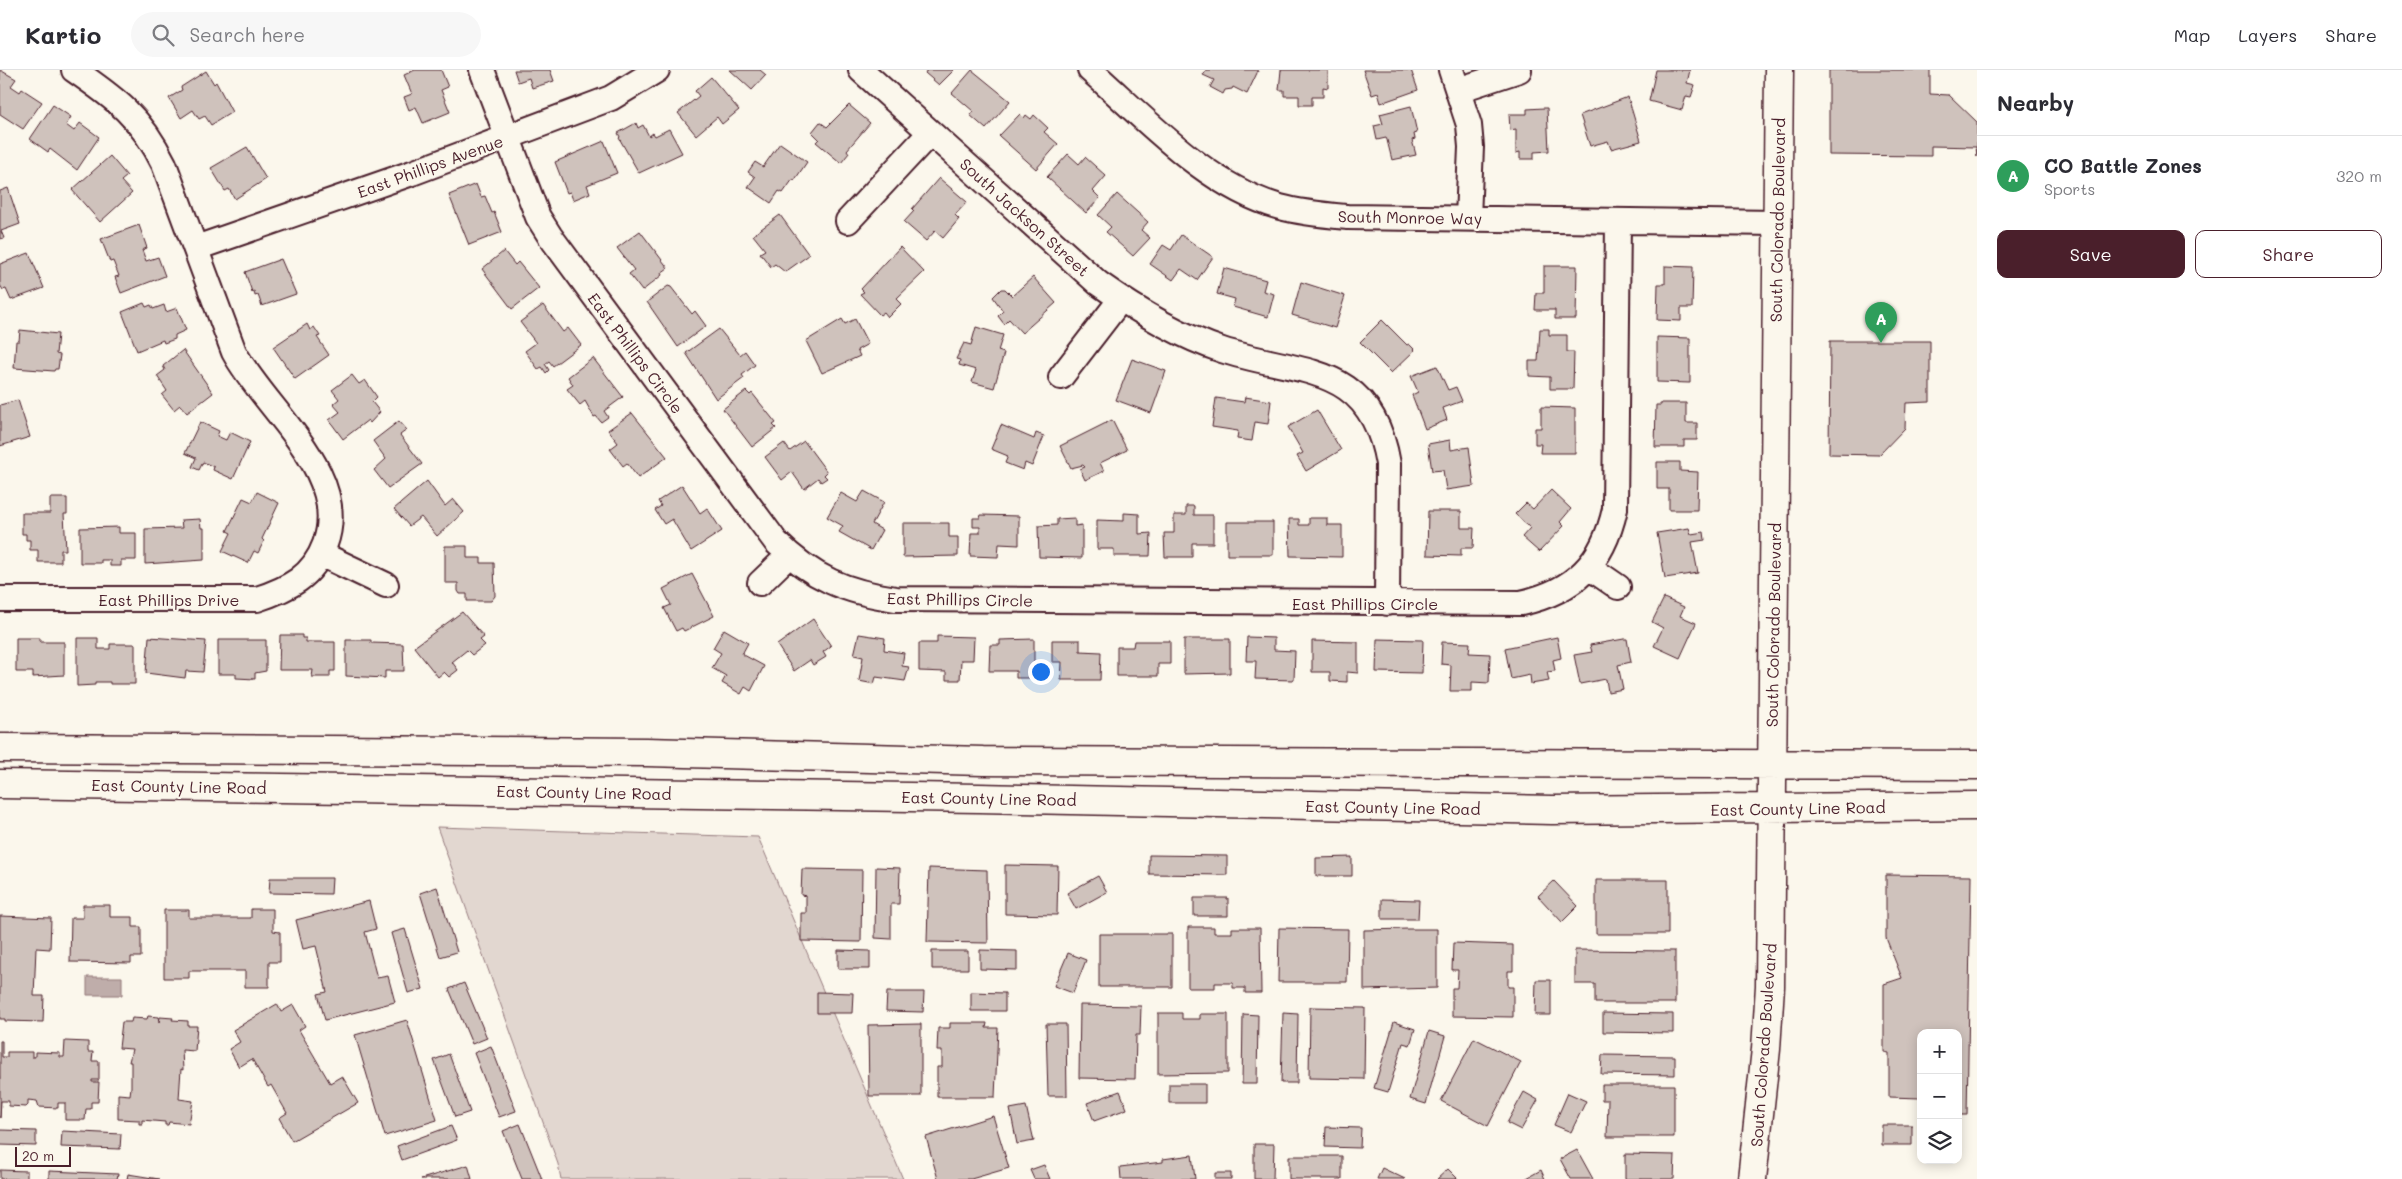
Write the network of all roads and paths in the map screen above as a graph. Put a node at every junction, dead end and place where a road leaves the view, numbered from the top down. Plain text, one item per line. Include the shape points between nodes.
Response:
1 (74, 70) edge
2 (482, 70) edge
3 (658, 70) edge
4 (861, 70) edge
5 (1090, 70) edge
6 (1519, 70) edge
7 (1779, 70) edge
8 (1455, 80) edge
9 (930, 133) junction
10 (508, 138) junction
11 (1468, 218) junction
12 (848, 221) dead end
13 (1618, 221) junction
14 (1778, 223) junction
15 (196, 248) junction
16 (1121, 299) junction
17 (1061, 377) dead end
18 (321, 554) junction
19 (789, 554) junction
20 (1589, 567) junction
21 (760, 583) dead end
22 (386, 585) dead end
23 (1618, 587) dead end
24 (0, 599) edge
25 (1387, 603) junction
26 (0, 748) edge
27 (1772, 764) junction
28 (1977, 765) edge
29 (0, 784) edge
30 (1977, 806) edge
31 (1771, 808) junction
32 (1752, 1179) edge

1 - 15 street, East Phillips Drive via 116,99 152,139
2 - 10 street, East Phillips Circle
3 - 10 street, East Phillips Avenue via 611,98
4 - 9 street, South Jackson Street
5 - 11 street, South Monroe Way via 1190,158 1223,182 1254,198 1313,214
6 - 8 street
7 - 14 main road, South Colorado Boulevard
8 - 11 street via 1469,125
9 - 12 street
9 - 16 street, South Jackson Street via 1098,283
10 - 15 street, East Phillips Avenue
10 - 19 street, East Phillips Circle via 538,218 550,236 776,542
11 - 13 street, South Monroe Way
13 - 14 street, South Monroe Way
13 - 20 street, East Phillips Circle via 1615,509 1611,529
14 - 27 main road, South Colorado Boulevard
15 - 18 street, East Phillips Drive via 234,352 246,374 302,445 320,474 328,495 330,513 328,535
16 - 17 street
16 - 25 street, South Jackson Street via 1157,321 1221,350 1331,378 1350,390 1366,408 1377,425 1388,464
18 - 22 street
18 - 24 street, East Phillips Drive via 305,575 284,590 257,599
19 - 21 street
19 - 25 street, East Phillips Circle via 838,586 866,595 896,599
20 - 23 street
20 - 25 street, East Phillips Circle via 1563,588 1543,598 1521,603
26 - 27 main road via 647,752 983,761
27 - 28 main road
27 - 31 main road, South Colorado Boulevard
29 - 31 main road, East County Line Road via 979,798 1542,810
30 - 31 main road, East County Line Road
31 - 32 main road, South Colorado Boulevard via 1769,995

